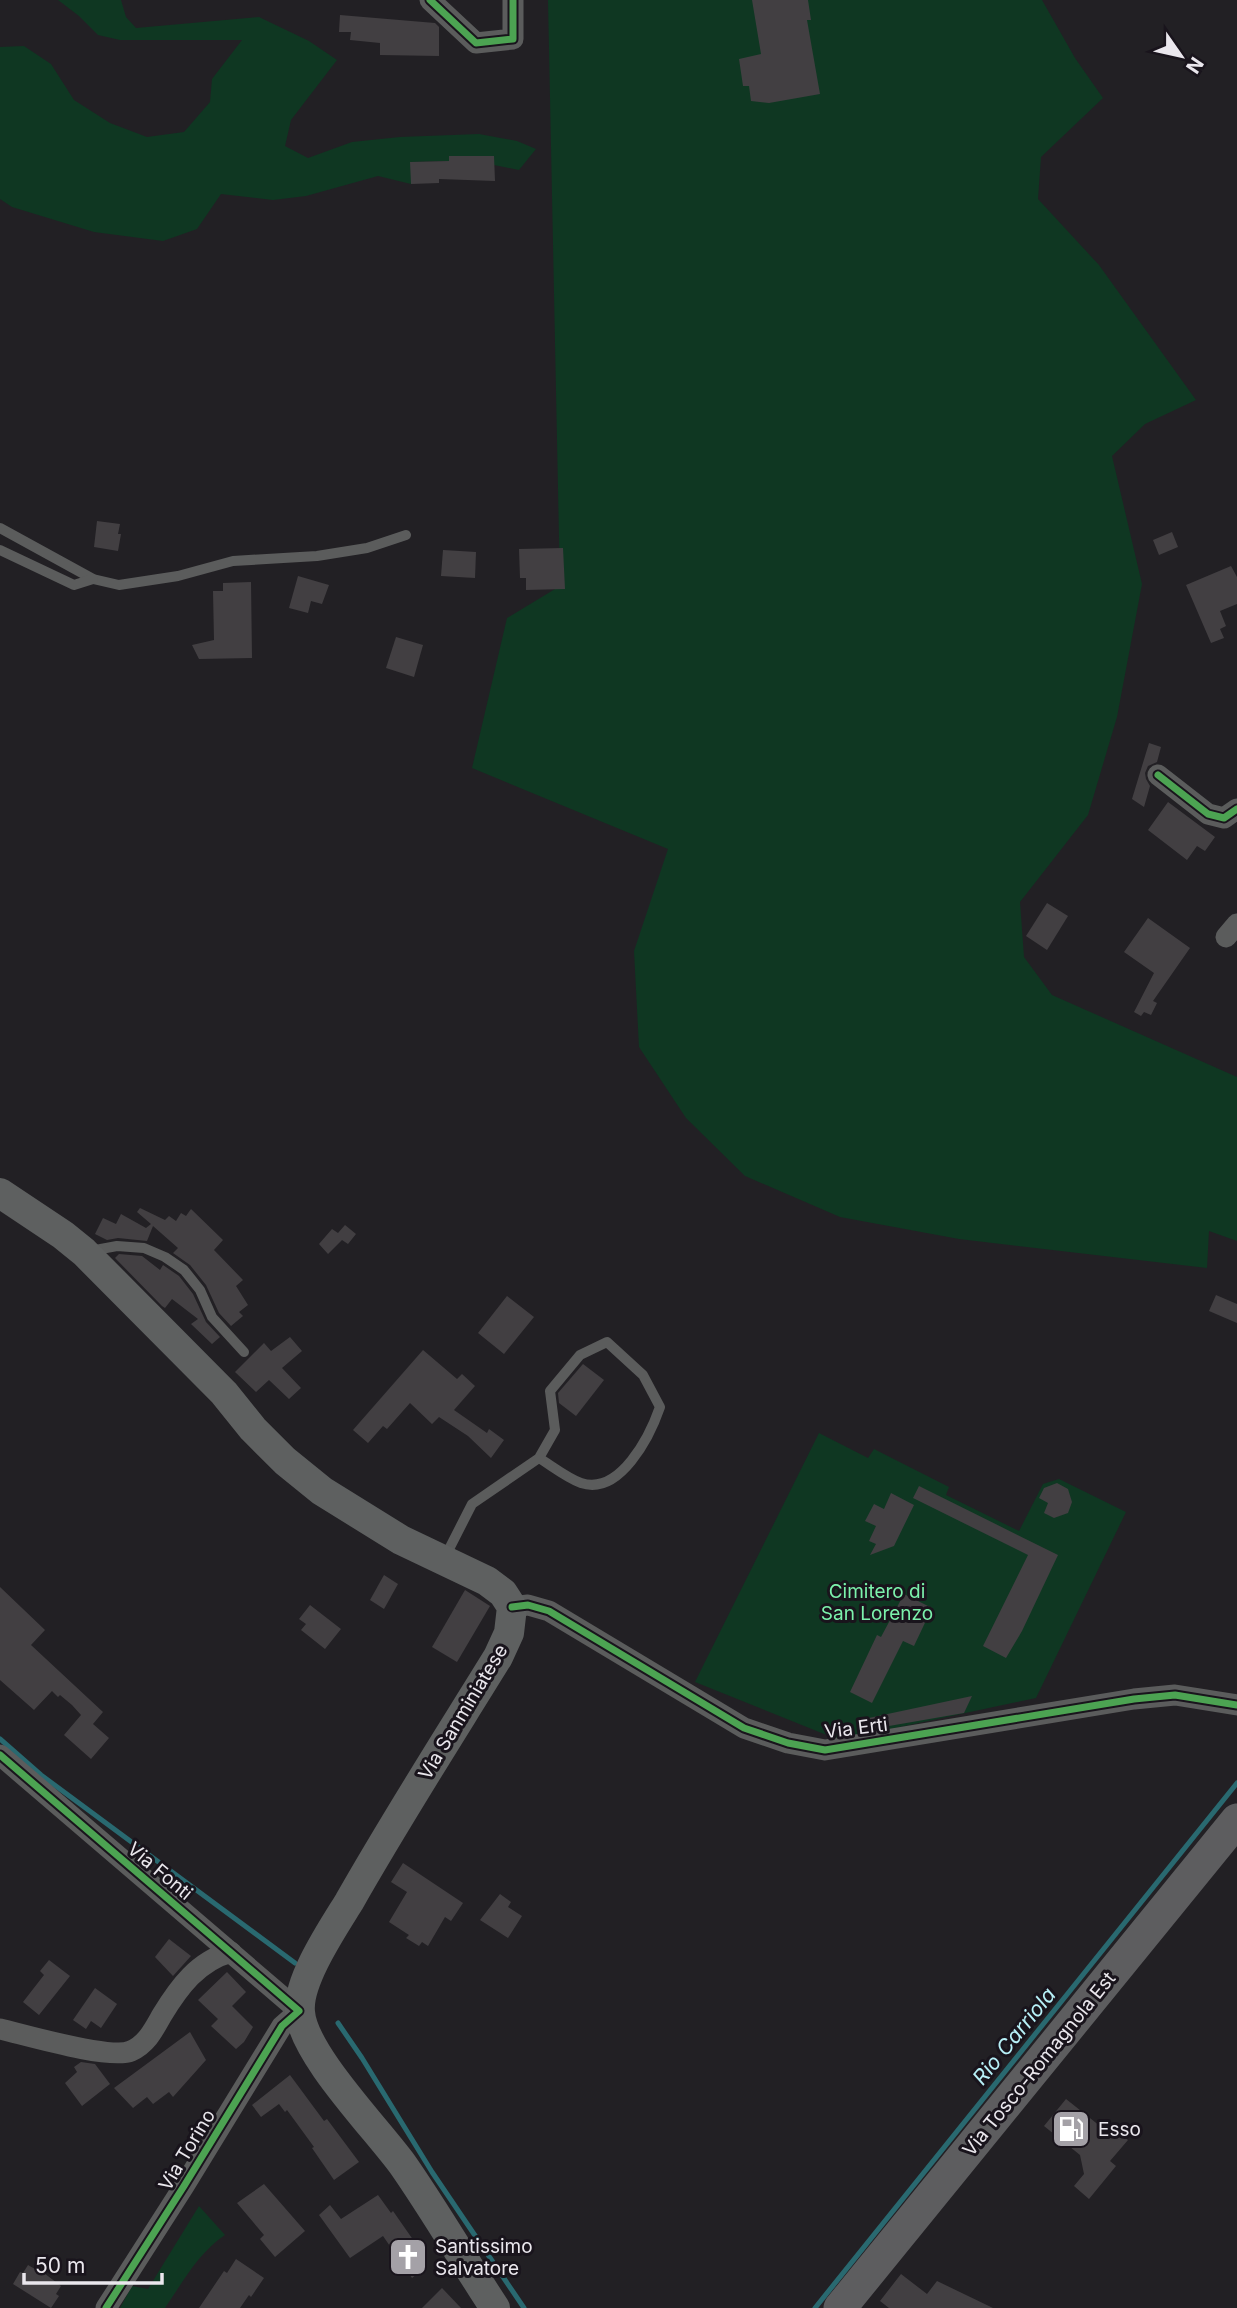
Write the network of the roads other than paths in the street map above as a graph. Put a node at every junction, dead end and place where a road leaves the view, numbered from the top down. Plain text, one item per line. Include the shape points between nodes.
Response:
1 (430, 0) edge
2 (513, 0) edge
3 (0, 528) edge
4 (406, 535) dead end
5 (0, 550) edge
6 (93, 579) junction
7 (1158, 775) dead end
8 (1237, 809) edge
9 (0, 1193) edge
10 (84, 1252) junction
11 (244, 1352) dead end
12 (539, 1458) junction
13 (444, 1559) junction
14 (512, 1607) junction
15 (1237, 1705) edge
16 (0, 1755) edge
17 (1237, 1820) edge
18 (232, 1952) junction
19 (299, 2011) junction
20 (0, 2029) edge
21 (106, 2308) edge
22 (495, 2308) edge
23 (841, 2308) edge

1 - 2 street via 476,43 513,39
3 - 6 lane
4 - 6 lane via 367,548 233,561 119,585
5 - 6 lane via 74,585
7 - 8 street via 1208,814 1224,818
9 - 10 main road
10 - 11 lane via 117,1246 144,1248 165,1256 184,1270 200,1290 212,1317
10 - 13 main road via 285,1461 322,1491 390,1533
12 - 12 lane via 555,1430 550,1391 580,1355 607,1342 643,1375 660,1407 651,1432 633,1460 605,1483 582,1483
12 - 13 lane via 472,1504
13 - 14 main road via 487,1581
14 - 15 street, Via Erti via 528,1605 550,1611 744,1728 825,1750 1134,1699 1175,1695
14 - 19 main road, Via Sanminiatese via 509,1633 498,1657 318,1956 303,1988
16 - 18 street, Via Fonti
17 - 23 main road, Via Tosco-Romagnola Est
18 - 19 street, Via Fonti
18 - 20 street via 200,1967 183,1984 149,2039 130,2052 102,2052
19 - 21 street, Via Torino via 282,2026
19 - 22 main road via 326,2068 402,2165

